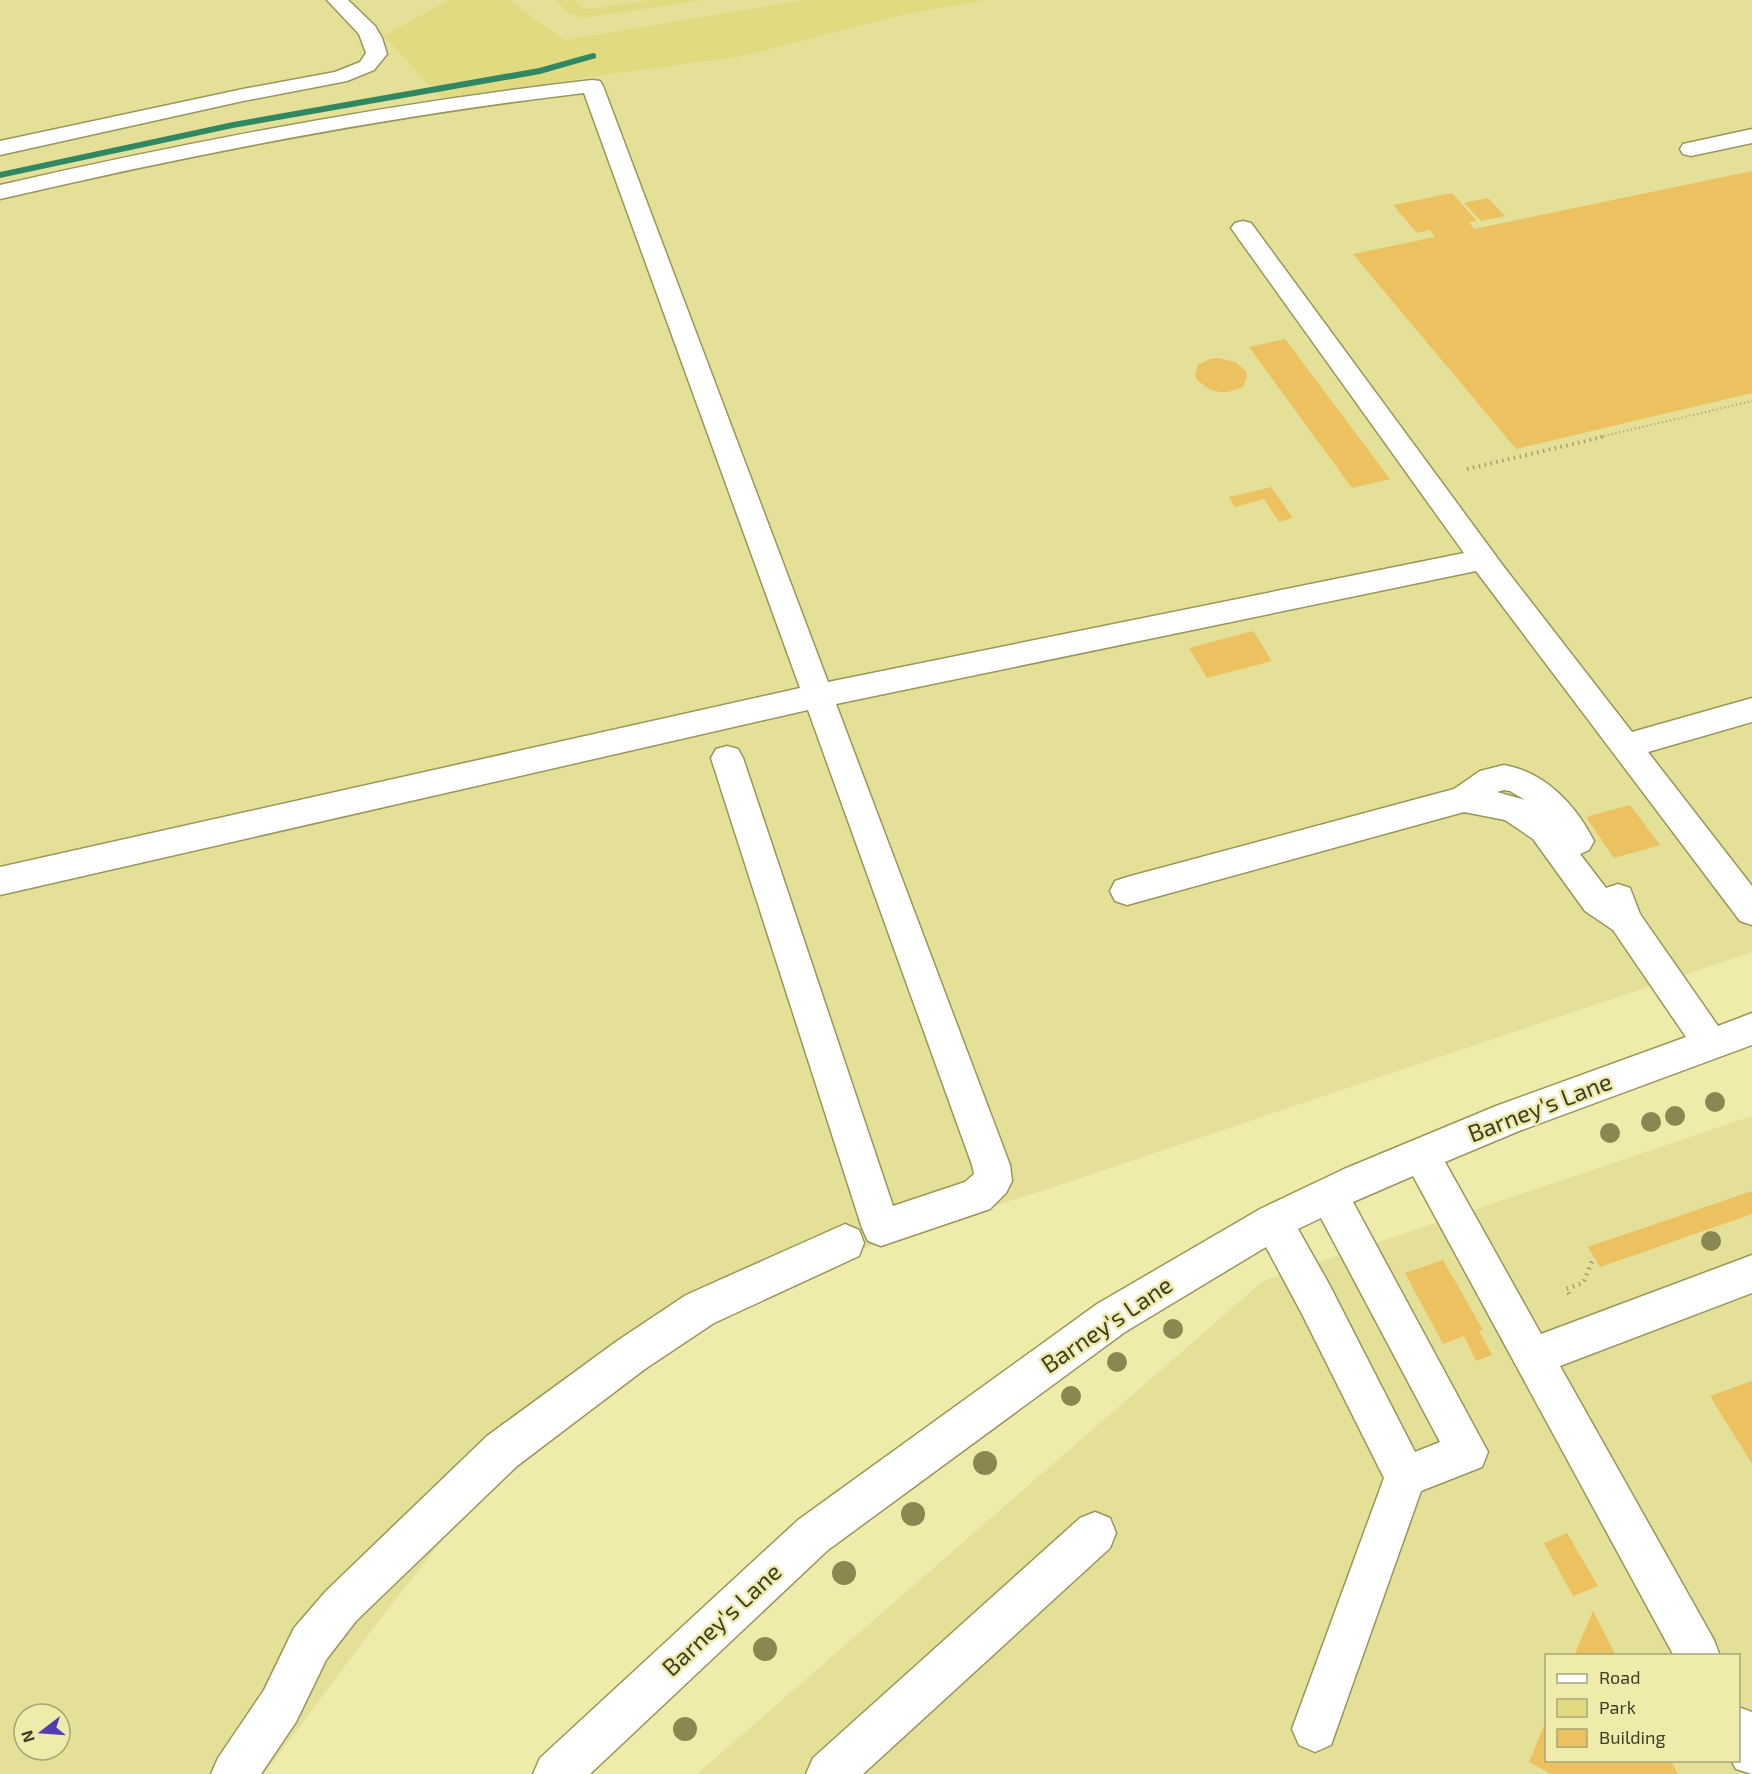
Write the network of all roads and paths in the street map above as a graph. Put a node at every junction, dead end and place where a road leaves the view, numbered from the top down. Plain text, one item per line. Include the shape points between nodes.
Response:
1 (337, 0) edge
2 (1752, 136) edge
3 (157, 139) junction
4 (0, 148) edge
5 (1691, 149) dead end
6 (0, 192) edge
7 (1243, 228) dead end
8 (1752, 401) edge
9 (1425, 479) junction
10 (1483, 559) junction
11 (818, 696) junction
12 (1752, 710) edge
13 (1625, 746) junction
14 (727, 758) dead end
15 (0, 881) edge
16 (1127, 891) dead end
17 (1752, 911) edge
18 (1752, 1029) edge
19 (1712, 1044) junction
20 (1420, 1155) junction
21 (1329, 1194) junction
22 (1273, 1222) junction
23 (845, 1244) dead end
24 (1752, 1275) edge
25 (1532, 1357) junction
26 (1405, 1477) junction
27 (1095, 1533) dead end
28 (1697, 1654) edge
29 (1315, 1729) dead end
30 (1740, 1732) edge
31 (1752, 1753) edge
32 (234, 1774) edge
33 (556, 1774) edge
34 (829, 1774) edge

1 - 3 street via 369,31 376,45 377,54 368,66
2 - 5 street
3 - 4 street
3 - 6 street
3 - 11 street via 321,125 486,98 592,86
7 - 9 street
8 - 9 path
9 - 10 street
10 - 11 street
10 - 13 street
11 - 14 street via 991,1165 993,1181 977,1196 880,1228
11 - 15 street
12 - 13 street
13 - 17 street
16 - 19 street via 1464,799 1483,801 1515,810 1544,830 1597,901 1624,920
18 - 19 street, Barney's Lane
19 - 20 street, Barney's Lane
20 - 21 street, Barney's Lane
20 - 25 street
21 - 22 street, Barney's Lane
21 - 26 street via 1467,1452
22 - 26 street
22 - 33 street, Barney's Lane via 1111,1318 813,1535
23 - 32 street via 700,1309 502,1451 322,1628 280,1706
24 - 25 street
25 - 28 street
26 - 29 street
27 - 34 street
30 - 31 street

